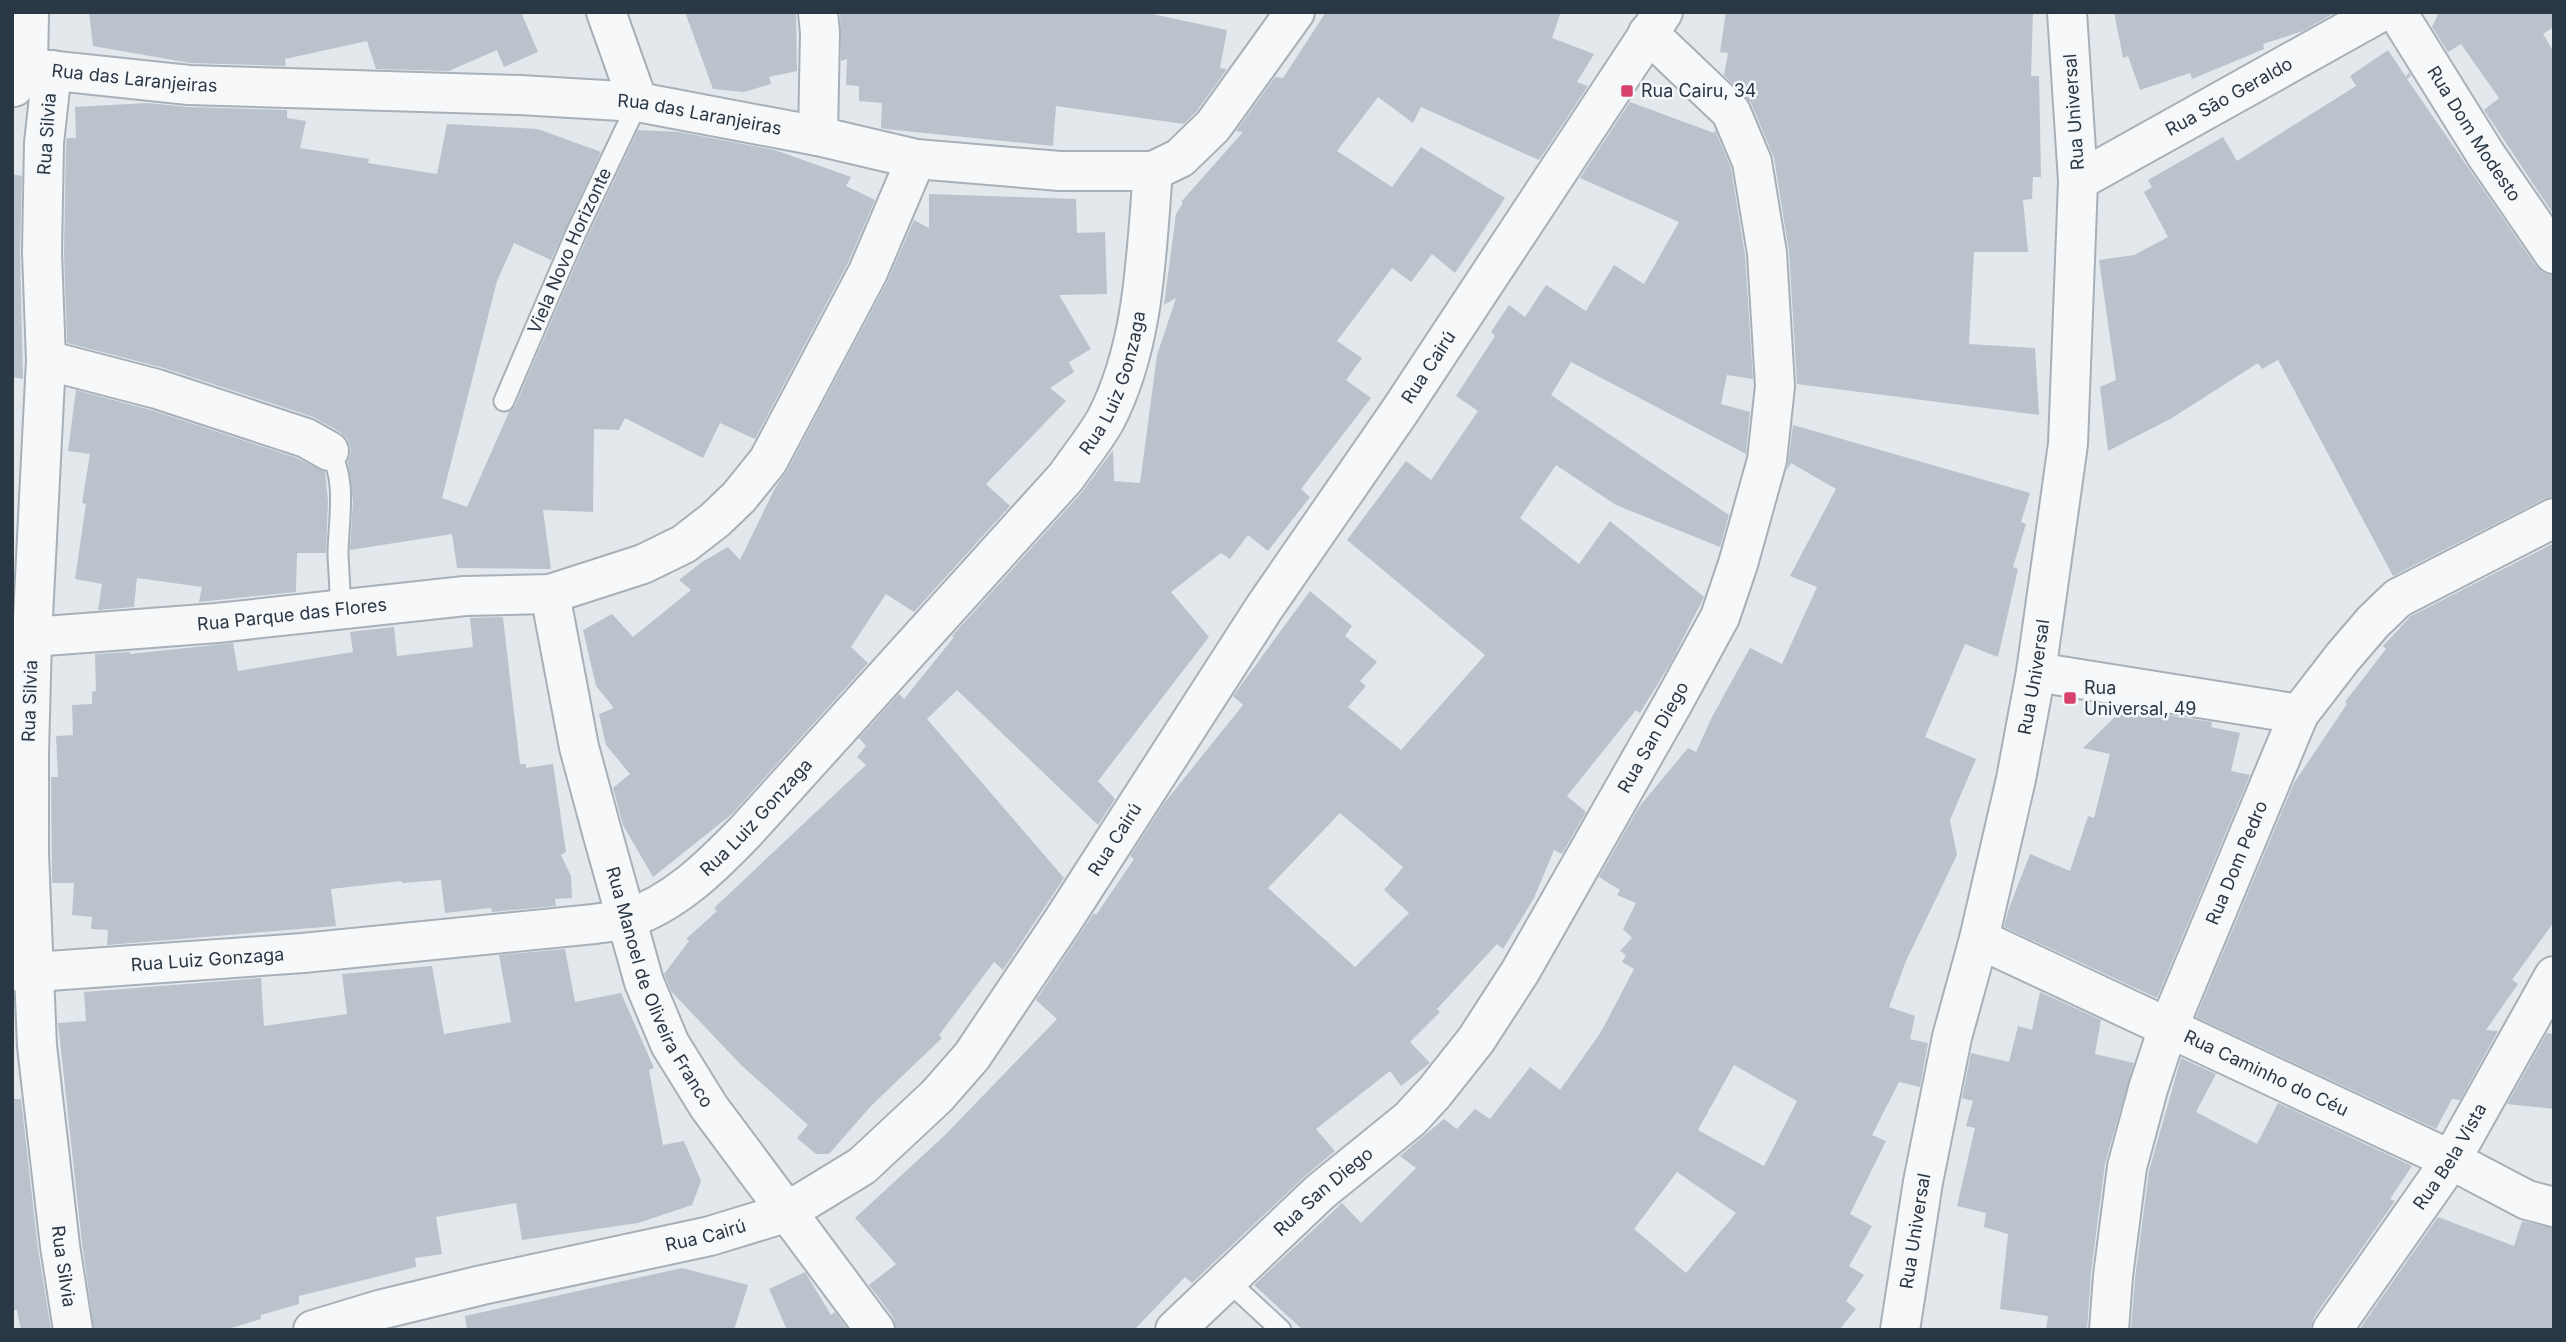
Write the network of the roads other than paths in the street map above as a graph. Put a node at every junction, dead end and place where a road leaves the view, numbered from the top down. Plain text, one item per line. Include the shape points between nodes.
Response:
1 (29, 12) edge
2 (606, 12) edge
3 (818, 12) edge
4 (2067, 12) edge
5 (2381, 12) edge
6 (2396, 12) edge
7 (1293, 13) edge
8 (1656, 23) edge
9 (31, 75) edge
10 (638, 102) junction
11 (818, 136) junction
12 (916, 159) junction
13 (1153, 171) junction
14 (2078, 181) junction
15 (2554, 254) edge
16 (46, 360) junction
17 (504, 401) dead end
18 (328, 451) joint
19 (2554, 518) edge
20 (550, 594) junction
21 (341, 610) junction
22 (32, 637) junction
23 (2036, 672) junction
24 (2299, 714) junction
25 (626, 919) junction
26 (1979, 939) junction
27 (23, 972) edge
28 (2554, 976) edge
29 (2168, 1028) junction
30 (2451, 1160) junction
31 (2554, 1207) edge
32 (785, 1213) junction
33 (1227, 1280) junction
34 (73, 1330) edge
35 (313, 1330) edge
36 (875, 1330) edge
37 (1175, 1330) edge
38 (1281, 1330) edge
39 (1900, 1330) edge
40 (2109, 1330) edge
41 (2332, 1330) edge

1 - 9 street, Rua Silvia
2 - 10 street
3 - 11 street
4 - 14 street, Rua Universal
5 - 14 street, Rua São Geraldo
6 - 15 street, Rua Dom Modesto
7 - 13 street, Rua das Laranjeiras via 1213,126 1180,158
8 - 32 street, Rua Cairú via 972,1056 937,1096 862,1166
8 - 33 street, Rua San Diego via 1731,112 1752,162 1767,253 1775,386 1767,460 1729,591 1720,617 1667,715 1476,1040 1410,1119 1320,1192
9 - 10 street, Rua das Laranjeiras
9 - 16 street, Rua Silvia via 44,143
10 - 11 street, Rua das Laranjeiras
10 - 17 lane, Viela Novo Horizonte
11 - 12 street, Rua das Laranjeiras
12 - 13 street, Rua das Laranjeiras via 1060,171
12 - 20 street, Rua Parque das Flores via 868,272 768,461 739,497 684,544 642,564
13 - 25 street, Rua Luiz Gonzaga via 1141,312 1127,362 1105,419 1066,477 715,864 659,905
14 - 23 street, Rua Universal via 2068,444
16 - 18 street via 157,389 306,438
16 - 22 street, Rua Silvia
18 - 21 lane via 340,484
19 - 24 street, Rua Dom Pedro via 2398,598 2343,657
20 - 21 street, Rua Parque das Flores via 465,596
20 - 25 street, Rua Manoel de Oliveira Franco via 579,747
21 - 22 street, Rua Parque das Flores
22 - 27 street, Rua Silvia
23 - 24 street
23 - 26 street, Rua Universal
24 - 29 street, Rua Dom Pedro
25 - 27 street, Rua Luiz Gonzaga via 303,953
25 - 32 street, Rua Manoel de Oliveira Franco via 644,982 670,1044
26 - 29 street, Rua Caminho do Céu
26 - 39 street, Rua Universal via 1933,1129
27 - 34 street, Rua Silvia via 37,1046
28 - 30 street, Rua Bela Vista
29 - 30 street, Rua Caminho do Céu
29 - 40 street, Rua Dom Pedro via 2127,1167
30 - 31 street, Rua Caminho do Céu via 2527,1200
30 - 41 street, Rua Bela Vista
32 - 35 street, Rua Cairú via 710,1236 482,1284
32 - 36 street, Rua Manoel de Oliveira Franco
33 - 37 street, Rua San Diego
33 - 38 lane

